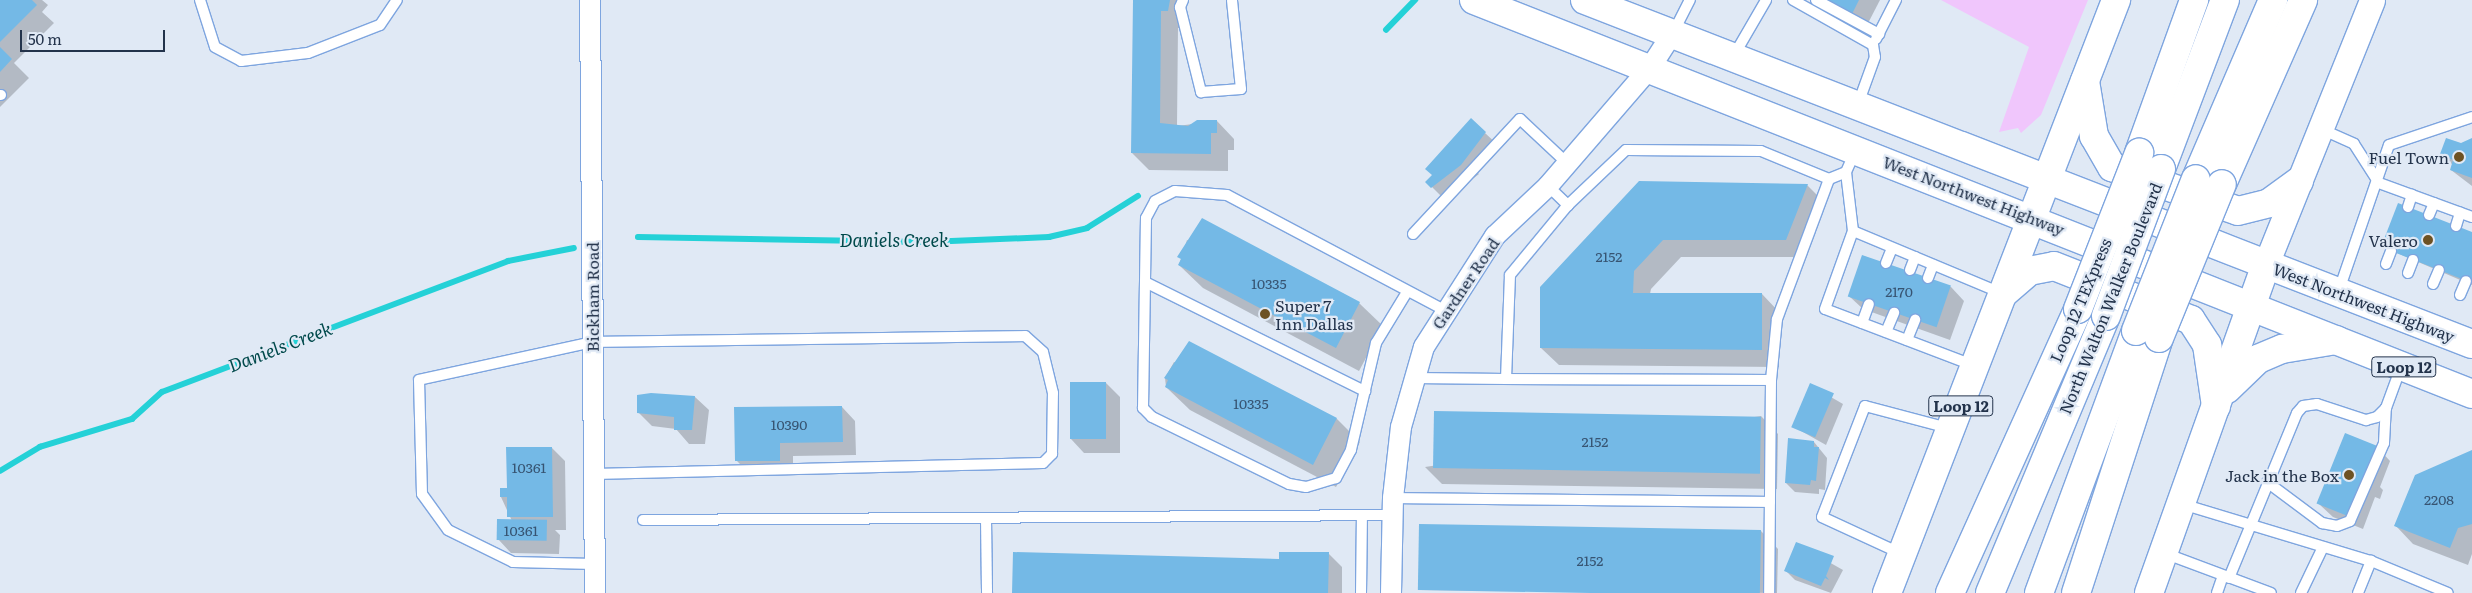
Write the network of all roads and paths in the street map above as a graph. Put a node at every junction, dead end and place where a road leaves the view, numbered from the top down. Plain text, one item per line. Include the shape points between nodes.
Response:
1 (200, 0) edge
2 (397, 0) edge
3 (590, 0) edge
4 (1183, 0) edge
5 (1232, 0) edge
6 (1474, 0) edge
7 (1585, 0) edge
8 (1690, 0) edge
9 (1793, 0) edge
10 (1816, 0) edge
11 (1896, 0) edge
12 (2116, 0) edge
13 (2194, 0) edge
14 (2225, 0) edge
15 (2272, 0) edge
16 (2303, 0) edge
17 (2372, 0) edge
18 (1761, 1) edge
19 (1672, 34) junction
20 (1879, 34) junction
21 (1873, 45) junction
22 (1733, 57) junction
23 (1650, 68) junction
24 (2085, 81) junction
25 (1857, 105) junction
26 (2472, 117) edge
27 (2319, 128) junction
28 (1851, 160) junction
29 (2150, 161) junction
30 (1568, 164) junction
31 (2046, 178) junction
32 (1829, 180) junction
33 (2299, 181) junction
34 (2209, 182) junction
35 (2379, 183) junction
36 (1548, 186) junction
37 (2412, 195) junction
38 (2434, 203) junction
39 (1568, 205) junction
40 (2408, 206) dead end
41 (2460, 213) junction
42 (2429, 215) dead end
43 (2032, 217) junction
44 (2472, 217) edge
45 (2456, 226) dead end
46 (1853, 231) junction
47 (1413, 234) dead end
48 (1892, 248) junction
49 (2391, 251) dead end
50 (1915, 257) junction
51 (2413, 260) dead end
52 (1886, 263) dead end
53 (2266, 264) junction
54 (2386, 264) dead end
55 (1933, 265) junction
56 (1910, 270) dead end
57 (2439, 270) dead end
58 (2408, 273) dead end
59 (1928, 278) dead end
60 (2466, 281) dead end
61 (1144, 282) junction
62 (2433, 284) dead end
63 (2339, 290) junction
64 (1407, 292) junction
65 (2003, 294) junction
66 (2460, 295) dead end
67 (1869, 304) dead end
68 (2250, 308) junction
69 (1444, 310) junction
70 (1894, 312) dead end
71 (1915, 320) dead end
72 (1862, 323) junction
73 (1886, 332) junction
74 (2147, 334) junction
75 (1907, 340) junction
76 (2336, 340) junction
77 (593, 342) junction
78 (2472, 344) edge
79 (1976, 366) junction
80 (2402, 366) junction
81 (1413, 378) junction
82 (1506, 379) junction
83 (1771, 380) junction
84 (1365, 391) junction
85 (2472, 394) edge
86 (2218, 402) junction
87 (2386, 408) junction
88 (1952, 429) junction
89 (594, 474) junction
90 (2268, 482) junction
91 (1770, 502) junction
92 (2181, 504) junction
93 (1393, 506) junction
94 (1362, 515) junction
95 (986, 519) junction
96 (643, 520) dead end
97 (2249, 525) junction
98 (2323, 547) junction
99 (2164, 553) junction
100 (1903, 554) junction
101 (2371, 561) junction
102 (594, 564) junction
103 (2226, 577) junction
104 (595, 593) edge
105 (988, 593) edge
106 (1360, 593) edge
107 (1391, 593) edge
108 (1769, 593) edge
109 (1887, 593) edge
110 (1950, 593) edge
111 (1990, 593) edge
112 (2039, 593) edge
113 (2076, 593) edge
114 (2150, 593) edge
115 (2217, 593) edge
116 (2271, 593) edge
117 (2301, 593) edge
118 (2358, 593) edge
119 (2448, 593) edge

1 - 2 lane via 215,48 241,61 308,53 380,25
3 - 77 street, Bickham Road
4 - 5 lane via 1180,8 1201,92 1240,89
6 - 23 main road, West Northwest Highway
7 - 19 main road, West Northwest Highway
8 - 19 lane
9 - 21 lane
10 - 20 lane
11 - 20 lane
12 - 24 main road
13 - 29 main road, Loop 12 TEXpress
14 - 29 main road, North Walton Walker Boulevard
15 - 34 main road
16 - 34 main road
17 - 27 street
18 - 22 lane
19 - 22 main road, West Northwest Highway
19 - 23 street, Gardner Road
20 - 21 lane
21 - 25 lane via 1875,57
22 - 25 main road, West Northwest Highway
23 - 28 main road, West Northwest Highway
23 - 30 street, Gardner Road
24 - 31 main road
24 - 33 main road via 2094,136 2112,167 2238,211 2268,203
25 - 31 main road, West Northwest Highway
26 - 35 lane via 2389,145
27 - 33 street
27 - 35 lane via 2354,144
28 - 32 lane
28 - 43 main road, West Northwest Highway
28 - 46 lane
29 - 110 main road, Loop 12 TEXpress, bridge via 2078,309
29 - 111 main road, North Walton Walker Boulevard, bridge via 2106,316
30 - 36 street, Gardner Road
30 - 47 lane via 1520,119
31 - 43 main road, Loop 12
31 - 53 main road, West Northwest Highway / Loop 12
32 - 39 lane via 1761,150 1626,150
32 - 83 lane via 1777,319
33 - 53 street
34 - 74 main road, bridge
35 - 37 lane
35 - 63 lane
36 - 39 lane
36 - 69 street, Gardner Road via 1495,236
37 - 38 lane
37 - 40 lane
38 - 41 lane
38 - 42 lane
39 - 82 lane via 1510,275
41 - 44 lane
41 - 45 lane
43 - 65 main road, Loop 12
43 - 68 main road, West Northwest Highway
46 - 48 lane
46 - 72 lane via 1825,309
48 - 50 lane
48 - 52 lane
49 - 54 lane
50 - 55 lane
50 - 56 lane
51 - 58 lane
53 - 63 main road, West Northwest Highway / Loop 12
53 - 68 main road
55 - 59 lane
55 - 65 lane
57 - 62 lane
60 - 66 lane
61 - 64 lane via 1146,218 1155,201 1175,191 1227,195
61 - 84 lane
61 - 84 lane via 1143,408 1273,476 1306,487 1336,478 1351,450
63 - 78 main road, West Northwest Highway / Loop 12
64 - 69 lane
64 - 84 lane via 1376,343
65 - 79 main road, Loop 12
65 - 86 main road via 2029,271 2054,266 2190,320 2207,345
67 - 72 lane
68 - 76 main road, West Northwest Highway
68 - 86 main road
69 - 81 street, Gardner Road
70 - 73 lane
71 - 75 lane
72 - 73 lane
73 - 75 lane
74 - 112 main road
74 - 113 main road
75 - 79 lane
76 - 80 main road, West Northwest Highway / Loop 12
76 - 86 main road via 2282,349 2258,359
77 - 89 street, Bickham Road
77 - 89 lane via 1025,336 1043,352 1053,393 1052,454 1043,463
77 - 102 lane via 419,380 422,494 448,530 513,562
79 - 88 main road, Loop 12
80 - 85 main road, West Northwest Highway / Loop 12
80 - 87 lane
81 - 82 lane
81 - 93 street, Gardner Road via 1401,427
82 - 83 lane
83 - 91 lane
86 - 92 main road
87 - 90 lane via 2366,420 2317,404 2303,406
87 - 90 lane via 2384,443 2350,521 2336,526 2322,524
88 - 100 main road, Loop 12
88 - 100 lane via 1865,406 1822,517
89 - 102 street, Bickham Road
90 - 97 lane
91 - 93 lane
91 - 108 lane
92 - 97 lane
92 - 99 main road
93 - 94 lane
93 - 107 street, Gardner Road
94 - 95 lane
94 - 106 lane
95 - 96 lane
95 - 105 lane
97 - 98 lane
97 - 103 lane
98 - 101 lane
98 - 117 lane
99 - 103 lane
99 - 114 main road
100 - 109 main road, Loop 12
101 - 118 lane
101 - 119 lane
102 - 104 street, Bickham Road
103 - 115 lane
103 - 116 lane

